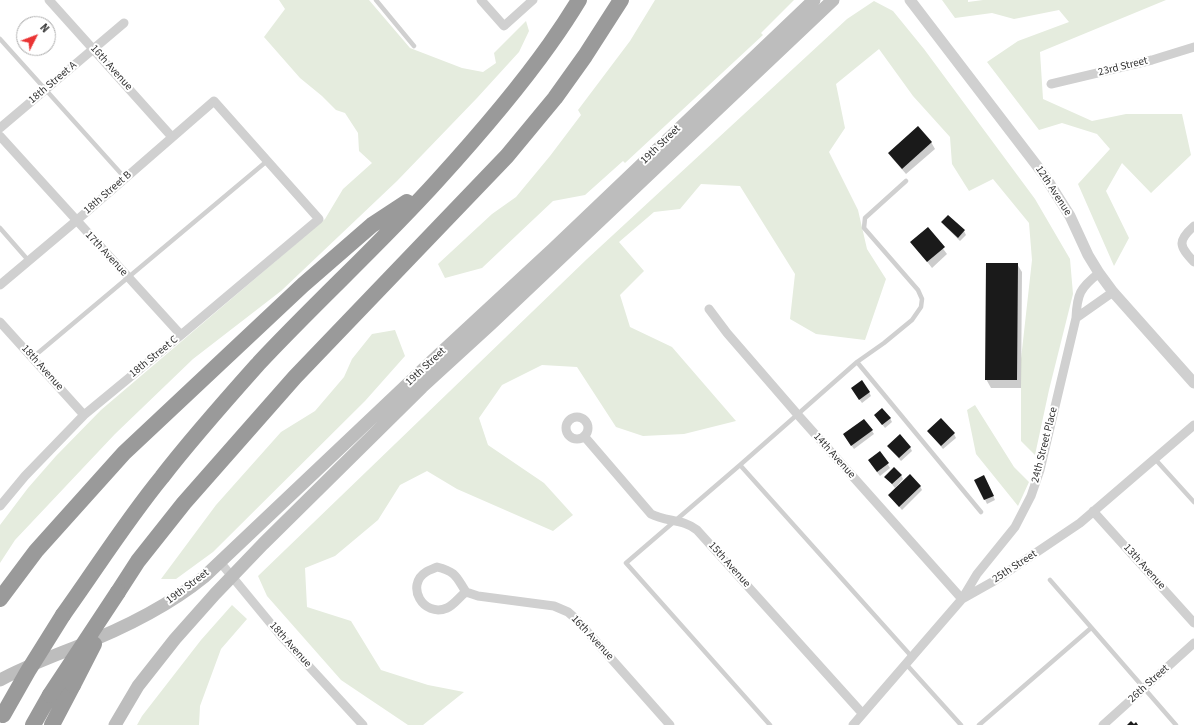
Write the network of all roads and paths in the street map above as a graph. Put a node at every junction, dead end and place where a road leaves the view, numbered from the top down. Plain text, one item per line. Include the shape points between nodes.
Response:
1 (49, 0) edge
2 (376, 0) edge
3 (481, 0) edge
4 (532, 0) edge
5 (579, 0) edge
6 (622, 0) edge
7 (833, 0) edge
8 (838, 0) edge
9 (903, 0) edge
10 (818, 5) edge
11 (913, 5) edge
12 (124, 23) dead end
13 (0, 39) edge
14 (414, 46) dead end
15 (1194, 47) edge
16 (94, 49) junction
17 (1051, 84) dead end
18 (46, 89) junction
19 (0, 128) edge
20 (0, 136) edge
21 (172, 137) junction
22 (268, 161) junction
23 (125, 178) junction
24 (906, 181) dead end
25 (436, 182) junction
26 (76, 221) junction
27 (1194, 226) edge
28 (0, 228) edge
29 (28, 260) junction
30 (1194, 262) edge
31 (1099, 273) junction
32 (129, 278) junction
33 (0, 284) edge
34 (1113, 292) junction
35 (710, 309) dead end
36 (1076, 318) junction
37 (0, 322) edge
38 (182, 335) junction
39 (32, 358) junction
40 (857, 362) junction
41 (1194, 383) edge
42 (84, 415) junction
43 (798, 415) junction
44 (1194, 426) edge
45 (584, 436) dead end
46 (1155, 459) junction
47 (740, 466) junction
48 (1194, 502) edge
49 (0, 506) edge
50 (1093, 511) junction
51 (981, 512) dead end
52 (676, 521) junction
53 (220, 562) junction
54 (231, 577) junction
55 (1050, 580) dead end
56 (118, 592) junction
57 (466, 592) junction
58 (962, 599) junction
59 (0, 600) edge
60 (1194, 623) edge
61 (1091, 628) junction
62 (1194, 643) edge
63 (912, 657) junction
64 (906, 664) junction
65 (0, 680) edge
66 (1144, 688) junction
67 (862, 713) junction
68 (2, 718) edge
69 (33, 725) edge
70 (52, 725) edge
71 (115, 725) edge
72 (363, 725) edge
73 (670, 725) edge
74 (770, 725) edge
75 (853, 725) edge
76 (961, 725) edge
77 (979, 725) edge
78 (1103, 725) edge
79 (1176, 725) edge

1 - 16 street, 16th Avenue
2 - 14 lane
3 - 4 street via 504,26
5 - 25 highway via 519,85
6 - 56 highway via 555,98 507,156 295,377 176,513 138,561
7 - 10 main road, 19th Street
8 - 10 street
9 - 11 street, 12th Avenue
10 - 53 main road, 19th Street via 430,362
10 - 54 main road, 19th Street via 616,206 422,387
11 - 31 street, 12th Avenue via 1044,175 1070,216
12 - 16 street, 18th Street A
13 - 18 lane
15 - 17 street, 23rd Street via 1152,60
16 - 18 street, 18th Street A
16 - 21 street, 16th Avenue
18 - 19 street, 18th Street A
18 - 23 lane
20 - 26 street, 17th Avenue
21 - 22 street, 18th Street B via 214,101
21 - 23 street, 18th Street B
22 - 32 lane
22 - 38 street, 18th Street C via 319,219
23 - 26 street, 18th Street B
24 - 40 lane via 865,218 864,228 918,290 922,299 921,307 912,320
25 - 59 highway via 372,225 303,285 161,417 124,453 69,514
25 - 68 highway, bridge via 261,361 162,477 63,615
26 - 29 street, 18th Street B
26 - 32 street, 17th Avenue
27 - 30 street via 1184,236 1181,244
28 - 29 lane
29 - 33 street, 18th Street B
31 - 34 street, 12th Avenue
31 - 36 street, 24th Street Place via 1086,284 1080,295
32 - 38 street, 17th Avenue
32 - 39 lane
34 - 36 street
34 - 41 street, 12th Avenue
35 - 43 street, 14th Avenue via 727,333
36 - 58 street, 24th Street Place via 1040,470 1031,496 1015,527 977,574
37 - 39 street, 18th Avenue
38 - 42 street, 18th Street C
39 - 42 street, 18th Avenue
40 - 43 lane
40 - 51 lane
42 - 49 street, 18th Street C
43 - 47 lane
43 - 58 street, 14th Avenue
44 - 46 street, 25th Street
45 - 52 street, 15th Avenue via 651,514
46 - 48 lane
46 - 50 street, 25th Street
47 - 52 lane
47 - 63 lane
50 - 58 street, 25th Street via 1032,556
50 - 60 street, 13th Avenue
52 - 67 street, 15th Avenue via 692,525 697,530
52 - 74 lane via 626,563
53 - 54 street, 18th Avenue
53 - 65 main road, 19th Street via 192,587 147,616 57,653
54 - 71 main road, 19th Street via 161,656 135,691
54 - 72 street, 18th Avenue
55 - 61 lane
56 - 69 highway, bridge
56 - 70 highway, bridge
57 - 57 street via 458,578 437,567 424,572 418,580 417,596 423,604 432,609 446,609
57 - 73 street, 16th Avenue via 478,596 554,606 568,612
58 - 63 street, 25th Street
61 - 66 lane
61 - 77 lane
62 - 66 street, 26th Street
63 - 64 street, 25th Street
64 - 67 street, 25th Street
64 - 76 lane
66 - 78 street, 26th Street
66 - 79 lane
67 - 75 street, 25th Street

